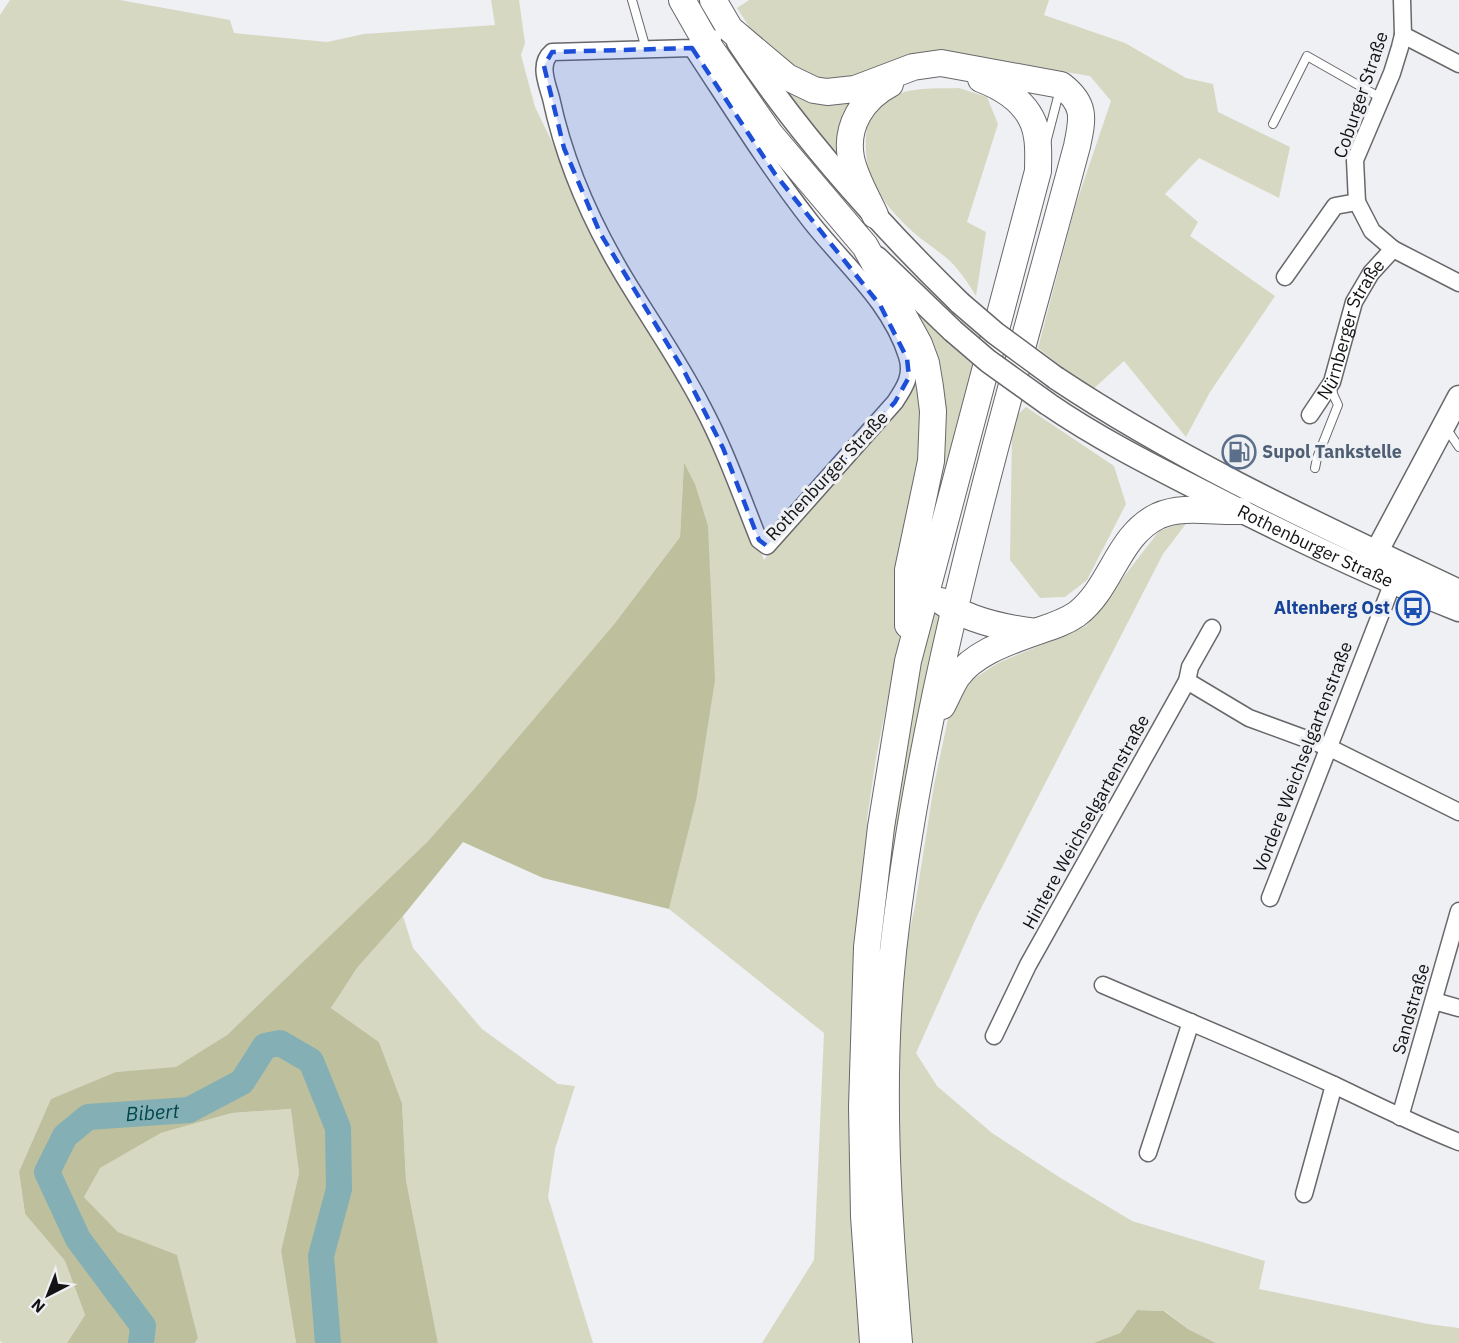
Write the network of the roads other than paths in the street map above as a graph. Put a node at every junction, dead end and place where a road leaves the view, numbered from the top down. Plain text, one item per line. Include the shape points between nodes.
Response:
1 (632, 0) edge
2 (682, 0) edge
3 (713, 0) edge
4 (1402, 0) edge
5 (730, 29) junction
6 (1403, 35) junction
7 (699, 45) junction
8 (646, 49) junction
9 (1459, 64) edge
10 (1061, 85) junction
11 (1381, 98) junction
12 (1273, 124) dead end
13 (1038, 171) junction
14 (1357, 201) junction
15 (875, 215) junction
16 (865, 246) junction
17 (1393, 249) junction
18 (1285, 277) dead end
19 (1459, 283) edge
20 (1332, 382) junction
21 (1459, 397) edge
22 (1310, 415) dead end
23 (1444, 425) junction
24 (1459, 447) edge
25 (1315, 468) dead end
26 (1240, 511) junction
27 (1372, 561) junction
28 (1397, 573) junction
29 (927, 591) junction
30 (1459, 591) edge
31 (954, 610) junction
32 (1459, 610) edge
33 (1212, 628) dead end
34 (1036, 632) junction
35 (908, 661) junction
36 (1187, 681) junction
37 (926, 738) junction
38 (1328, 747) junction
39 (1459, 813) edge
40 (1270, 898) dead end
41 (1459, 911) edge
42 (1103, 985) dead end
43 (1434, 1001) junction
44 (1459, 1008) edge
45 (1191, 1022) junction
46 (994, 1036) dead end
47 (1334, 1085) junction
48 (1400, 1118) junction
49 (1459, 1142) edge
50 (1148, 1153) dead end
51 (1304, 1194) dead end
52 (873, 1343) edge
53 (899, 1343) edge

1 - 8 lane
2 - 7 main road, Rothenburger Straße
3 - 5 main road, Rothenburger Straße
4 - 6 street, Coburger Straße
5 - 7 street, Rothenburger Straße
5 - 10 main road via 787,77 827,93 855,89 913,67 941,63
5 - 15 main road, Rothenburger Straße via 791,117
6 - 9 street
6 - 11 street, Coburger Straße
7 - 8 street, Rothenburger Straße
7 - 8 street, Rothenburger Straße via 775,174 880,305 903,347 909,368 905,387 895,402 767,546 759,540 723,448 684,371 600,233 574,178 555,118 544,66 552,52
7 - 16 main road, Rothenburger Straße
10 - 13 lane
10 - 31 main road via 1075,99 1082,123
11 - 12 lane via 1307,56
11 - 14 street, Coburger Straße via 1355,160
13 - 15 main road via 1037,136 1032,120 1009,92 981,79 952,73 907,77 871,97 862,106 852,131 851,158
13 - 29 main road
14 - 17 street, Coburger Straße via 1372,231
14 - 18 street via 1335,206
15 - 27 main road, Rothenburger Straße, bridge via 960,303 1056,378 1123,421 1271,500
16 - 26 main road, Rothenburger Straße, bridge via 952,331 1048,404 1122,450
16 - 35 main road via 919,344 933,411 931,461 909,570
17 - 19 street, Nürnberger Straße
17 - 20 street, Nürnberger Straße via 1371,273 1354,302
20 - 22 street, Nürnberger Straße
20 - 25 lane via 1338,405
21 - 23 main road
23 - 24 lane
23 - 27 main road
26 - 27 main road, Rothenburger Straße
26 - 34 main road via 1179,510 1141,526 1087,605 1068,620
27 - 28 main road, Rothenburger Straße
28 - 30 main road, Rothenburger Straße
28 - 32 main road, Rothenburger Straße
28 - 38 street, Vordere Weichselgartenstraße
29 - 31 main road
29 - 35 main road
31 - 34 main road via 1013,629
31 - 37 main road
33 - 36 street, Hintere Weichselgartenstraße via 1190,667
34 - 37 main road via 993,649 968,665 956,678
35 - 52 main road via 881,826 867,947 862,1107 864,1216
36 - 38 street via 1249,718
36 - 46 street, Hintere Weichselgartenstraße via 1028,965
37 - 53 main road via 893,953 888,1030 886,1150
38 - 39 street
38 - 40 street, Vordere Weichselgartenstraße
41 - 43 street, Sandstraße
42 - 45 street
43 - 44 street
43 - 48 street, Sandstraße
45 - 47 street
45 - 50 street
47 - 48 street
47 - 51 street
48 - 49 street

